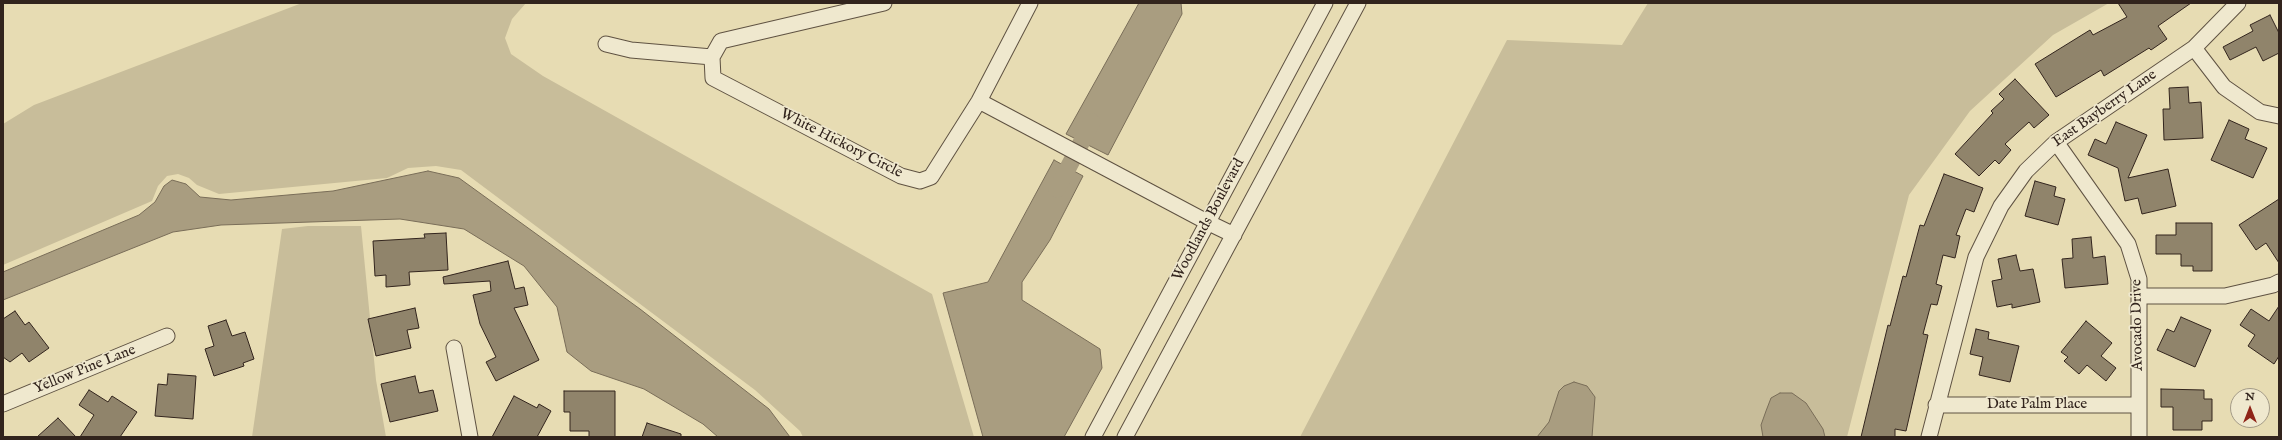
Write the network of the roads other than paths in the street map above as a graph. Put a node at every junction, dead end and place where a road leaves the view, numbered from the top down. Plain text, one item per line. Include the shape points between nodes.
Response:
1 (884, 3) edge
2 (1030, 3) edge
3 (1325, 3) edge
4 (1358, 3) edge
5 (2238, 3) edge
6 (606, 44) dead end
7 (2194, 48) junction
8 (712, 57) junction
9 (979, 101) junction
10 (2279, 116) edge
11 (2056, 142) junction
12 (1207, 222) junction
13 (1234, 235) junction
14 (2279, 282) edge
15 (2140, 296) junction
16 (167, 336) dead end
17 (454, 348) dead end
18 (3, 404) edge
19 (1936, 405) junction
20 (2138, 405) junction
21 (470, 437) edge
22 (1093, 437) edge
23 (1125, 437) edge
24 (1929, 437) edge
25 (2139, 437) edge

1 - 8 street via 721,41
2 - 9 street, White Hickory Circle
3 - 12 street, Woodlands Boulevard
4 - 13 street, Woodlands Boulevard
5 - 7 street, East Bayberry Lane
6 - 8 street via 631,50
7 - 10 street via 2224,87 2260,112
7 - 11 street, East Bayberry Lane
8 - 9 street, White Hickory Circle via 713,78 901,176 920,181 932,177
9 - 12 street
11 - 15 street, Avocado Drive via 2128,244 2139,279
11 - 19 street, East Bayberry Lane via 2026,171 2001,206 1976,257
12 - 13 street
12 - 22 street, Woodlands Boulevard
13 - 23 street, Woodlands Boulevard
14 - 15 street via 2226,296
15 - 20 street, Avocado Drive
16 - 18 street, Yellow Pine Lane
17 - 21 street
19 - 20 street, Date Palm Place
19 - 24 street, East Bayberry Lane
20 - 25 street, Avocado Drive

